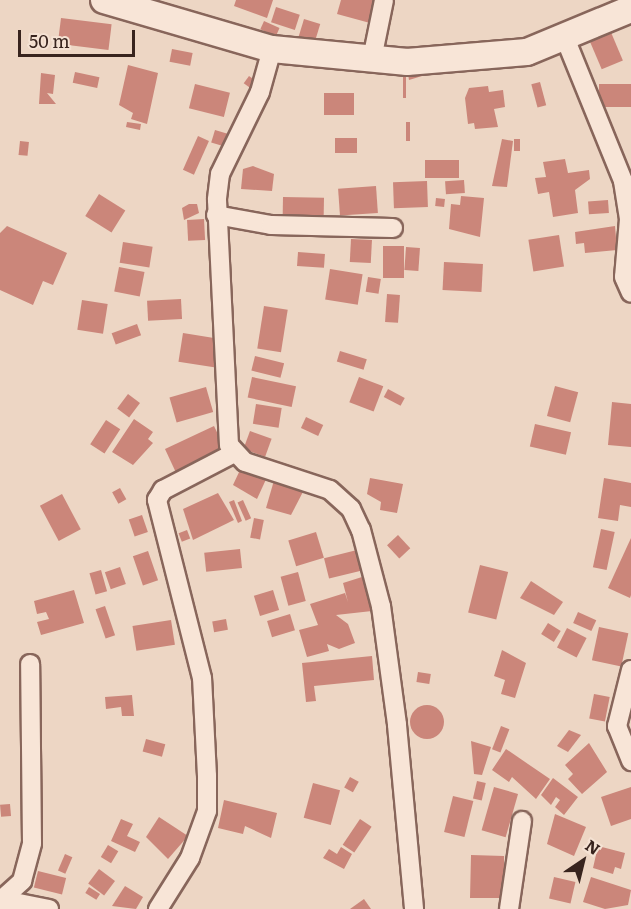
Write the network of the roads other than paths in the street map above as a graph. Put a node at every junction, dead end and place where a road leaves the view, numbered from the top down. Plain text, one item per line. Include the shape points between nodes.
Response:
1 (104, 0) edge
2 (384, 0) edge
3 (631, 9) edge
4 (565, 38) junction
5 (272, 48) junction
6 (372, 60) junction
7 (216, 215) junction
8 (393, 228) dead end
9 (631, 293) edge
10 (234, 453) junction
11 (30, 664) dead end
12 (631, 670) edge
13 (631, 761) edge
14 (522, 821) dead end
15 (2, 900) edge
16 (49, 909) edge
17 (158, 909) edge
18 (414, 909) edge
19 (509, 909) edge

1 - 5 street
2 - 6 street
3 - 4 street
4 - 6 street via 494,59
4 - 9 street via 623,182 629,219 624,277
5 - 6 street
5 - 7 street via 260,92 220,174
7 - 8 street via 271,225
7 - 10 street via 225,301 225,402
10 - 17 street via 162,490 158,500 202,678 207,776 207,811 190,858
10 - 18 street via 330,490 351,509 361,530 381,606
11 - 15 street via 32,843 22,881
12 - 13 street via 617,726
14 - 19 street
15 - 16 street

